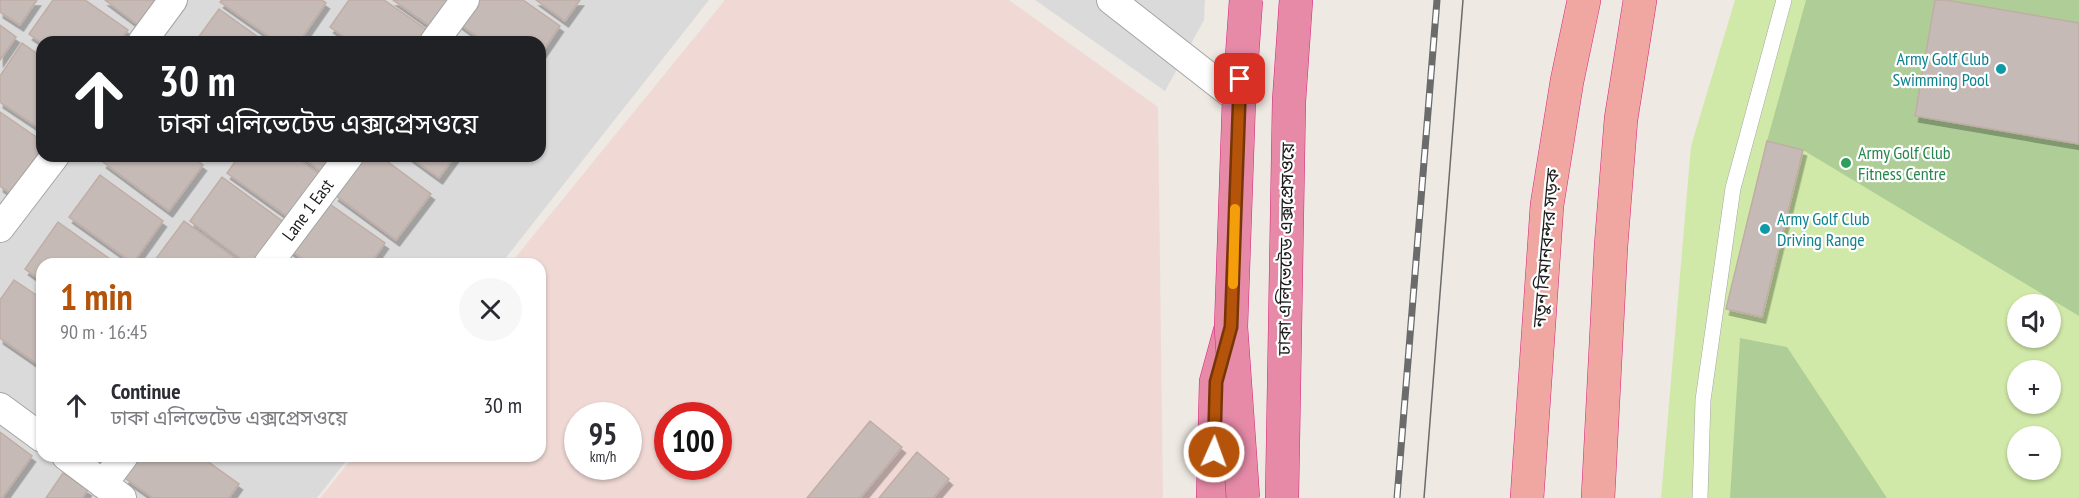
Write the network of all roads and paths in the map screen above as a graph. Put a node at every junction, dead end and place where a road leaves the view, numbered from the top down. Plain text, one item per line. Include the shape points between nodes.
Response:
1 (173, 0) edge
2 (465, 0) edge
3 (1111, 0) edge
4 (1246, 0) edge
5 (1296, 0) edge
6 (1584, 0) edge
7 (1640, 0) edge
8 (1784, 0) edge
9 (146, 36) edge
10 (438, 36) edge
11 (1230, 93) dead end
12 (50, 162) edge
13 (344, 162) edge
14 (0, 228) edge
15 (272, 258) edge
16 (1231, 327) junction
17 (0, 407) edge
18 (36, 434) edge
19 (74, 462) edge
20 (122, 462) edge
21 (113, 491) edge
22 (1213, 498) edge
23 (1243, 498) edge
24 (1282, 498) edge
25 (1527, 498) edge
26 (1598, 498) edge
27 (1700, 498) edge

1 - 9 street
2 - 10 street
3 - 11 street
4 - 16 highway, bridge
5 - 24 highway, ঢাকা এলিভেটেড এক্সপ্রেসওয়ে via 1289,101
6 - 25 highway, নতুন বিমানবন্দর সড়ক via 1547,205
7 - 26 highway via 1621,120
8 - 27 lane via 1733,188 1703,400
12 - 14 street
13 - 15 street, Lane 1 East
16 - 22 highway via 1216,382
16 - 23 highway, bridge
17 - 18 street
19 - 21 street
20 - 21 street

